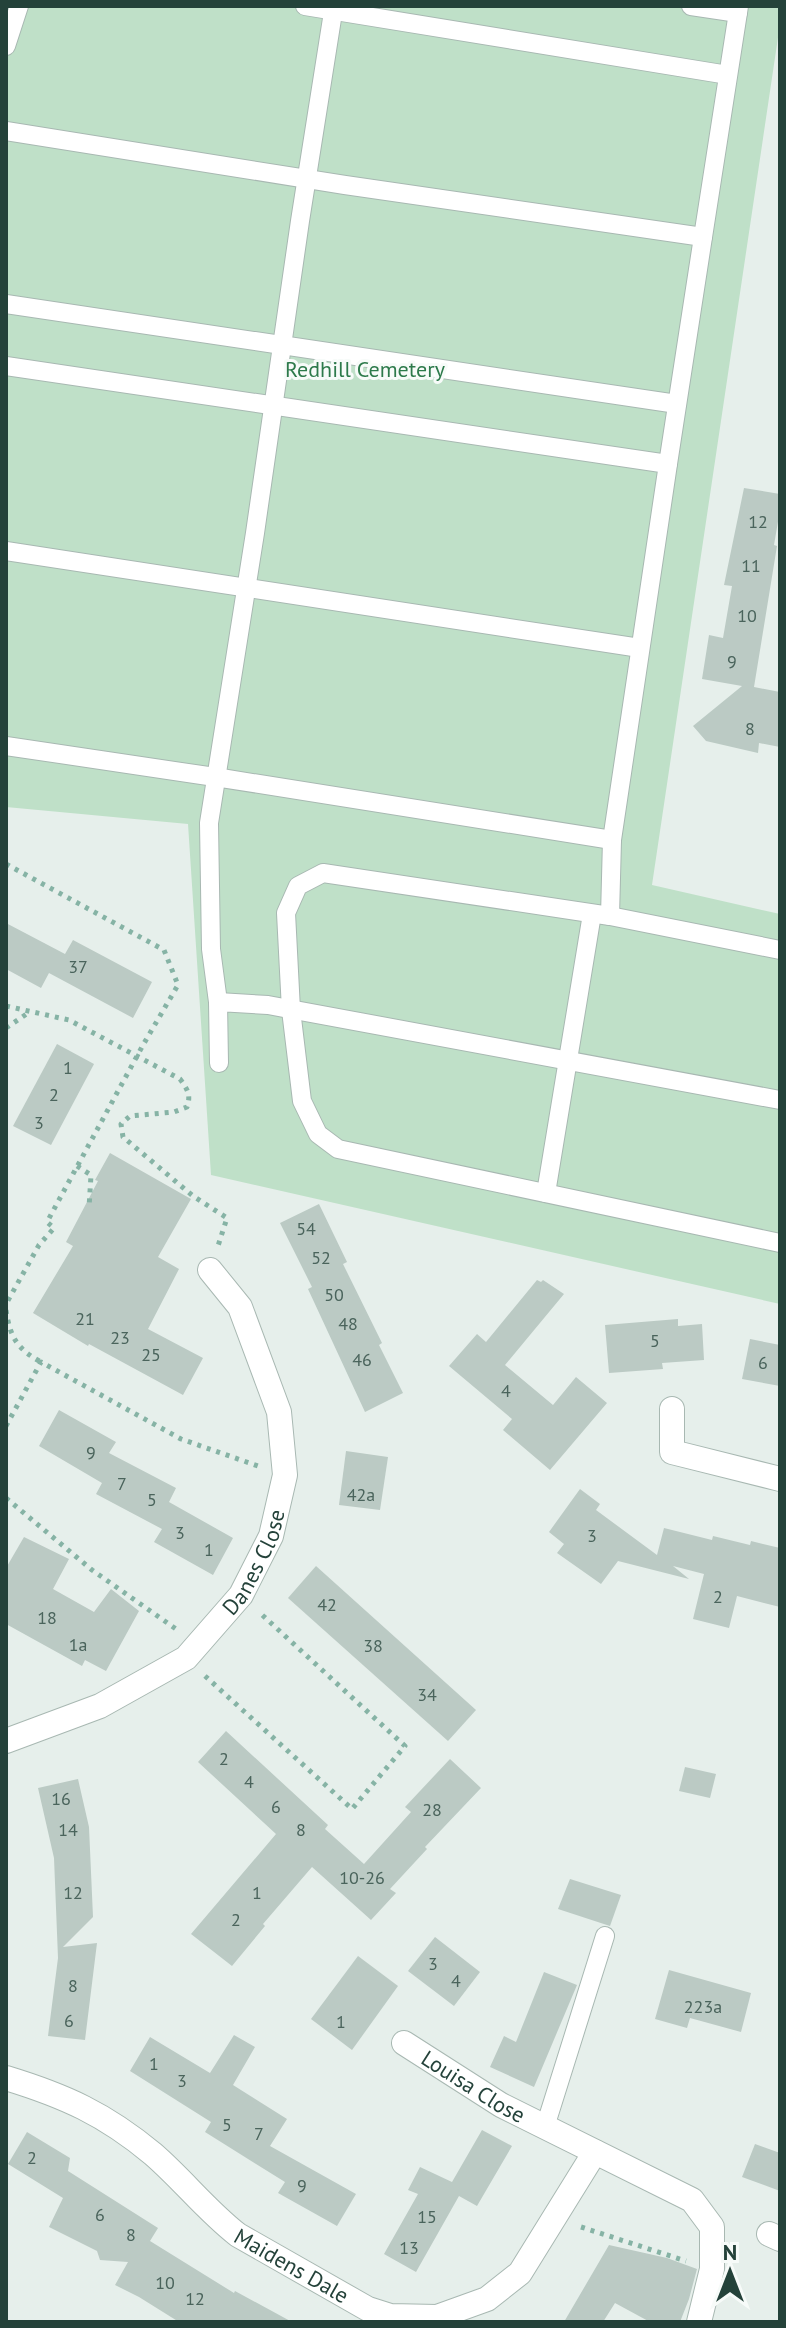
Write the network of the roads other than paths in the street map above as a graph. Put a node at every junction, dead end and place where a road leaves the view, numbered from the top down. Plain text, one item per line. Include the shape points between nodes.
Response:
1 (19, 6) edge
2 (305, 6) edge
3 (691, 6) edge
4 (334, 8) edge
5 (738, 10) edge
6 (6, 46) edge
7 (728, 75) junction
8 (6, 131) edge
9 (307, 179) junction
10 (703, 237) junction
11 (6, 304) edge
12 (281, 346) junction
13 (6, 366) edge
14 (677, 404) junction
15 (273, 406) junction
16 (668, 464) junction
17 (6, 551) edge
18 (246, 586) junction
19 (640, 648) junction
20 (6, 746) edge
21 (215, 777) junction
22 (612, 840) junction
23 (601, 915) junction
24 (780, 950) edge
25 (218, 1002) junction
26 (291, 1010) junction
27 (567, 1062) junction
28 (219, 1063) dead end
29 (780, 1100) edge
30 (546, 1193) junction
31 (780, 1243) edge
32 (210, 1270) road end
33 (672, 1409) dead end
34 (780, 1479) edge
35 (6, 1741) edge
36 (605, 1936) dead end
37 (404, 2043) dead end
38 (6, 2078) edge
39 (545, 2127) junction
40 (595, 2152) junction
41 (699, 2322) edge

1 - 6 lane
2 - 4 lane
3 - 5 lane
4 - 7 lane
4 - 9 lane
5 - 7 lane
7 - 10 lane
8 - 9 lane
9 - 10 lane
9 - 12 lane
10 - 14 lane
11 - 12 lane
12 - 14 lane
12 - 15 lane
13 - 15 lane
14 - 16 lane
15 - 16 lane
15 - 18 lane
16 - 19 lane
17 - 18 lane
18 - 19 lane
18 - 21 lane
19 - 22 lane
20 - 21 lane
21 - 22 lane
21 - 25 lane via 209,889
22 - 23 lane
23 - 24 lane
23 - 26 lane via 323,873 298,886 286,913
23 - 27 lane
25 - 26 lane
25 - 28 lane
26 - 27 lane
26 - 30 lane via 302,1101 318,1134 338,1149
27 - 29 lane
27 - 30 lane
30 - 31 lane
32 - 35 street, Danes Close via 240,1307 279,1412 285,1475 271,1536 241,1595 186,1658 100,1706
33 - 34 street via 672,1452
36 - 39 lane
37 - 39 street, Louisa Close
38 - 40 street, Maidens Dale via 93,2111 154,2155 238,2235 368,2309 390,2316 437,2317 487,2299 520,2273
39 - 40 street
40 - 41 street via 692,2200 712,2227 712,2269

